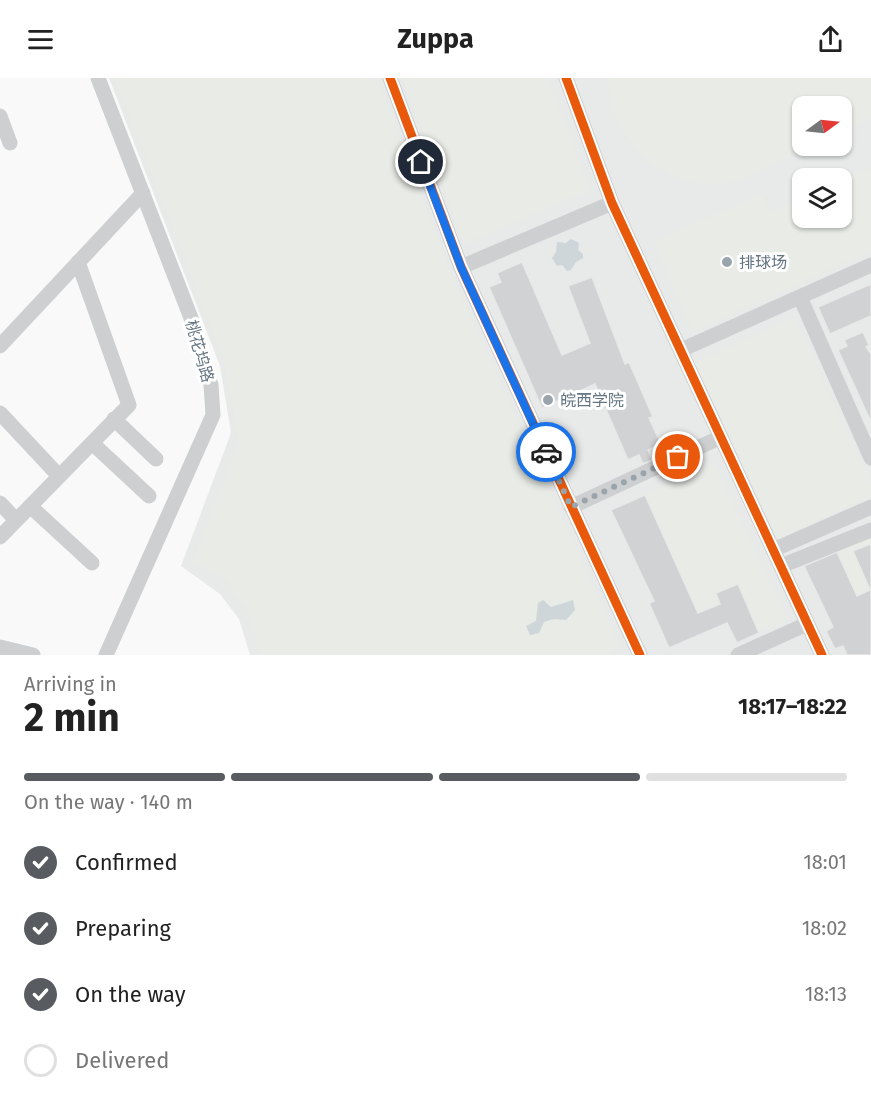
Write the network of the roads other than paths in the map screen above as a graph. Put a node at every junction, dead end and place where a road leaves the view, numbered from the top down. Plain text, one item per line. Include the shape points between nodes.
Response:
1 (98, 78) edge
2 (390, 78) edge
3 (566, 78) edge
4 (0, 116) edge
5 (10, 143) dead end
6 (143, 193) junction
7 (612, 203) junction
8 (78, 262) junction
9 (871, 265) edge
10 (461, 267) junction
11 (800, 297) junction
12 (0, 346) edge
13 (681, 350) junction
14 (0, 413) edge
15 (114, 419) junction
16 (721, 437) junction
17 (92, 443) junction
18 (871, 458) edge
19 (156, 459) dead end
20 (59, 476) junction
21 (149, 496) dead end
22 (0, 503) edge
23 (30, 506) junction
24 (571, 507) junction
25 (871, 507) edge
26 (16, 520) junction
27 (871, 530) edge
28 (0, 537) edge
29 (773, 550) junction
30 (92, 563) dead end
31 (781, 567) junction
32 (807, 624) junction
33 (0, 647) edge
34 (637, 654) edge
35 (33, 655) edge
36 (106, 655) edge
37 (738, 655) edge
38 (822, 655) edge

1 - 6 street, 桃花坞路
2 - 10 street
3 - 7 street
4 - 5 street
6 - 8 street
6 - 36 street, 桃花坞路 via 191,318 211,385 213,415
7 - 10 street
7 - 13 street
8 - 12 street
8 - 15 street via 129,405
9 - 11 street
10 - 24 street
11 - 13 street
11 - 18 street
13 - 16 street
14 - 20 street
15 - 17 street
15 - 19 street
16 - 24 street
16 - 29 street
17 - 20 street
17 - 21 street
20 - 23 street
22 - 26 street
23 - 26 street
23 - 30 street
24 - 34 street
25 - 29 street
26 - 28 street
27 - 31 street
29 - 31 street
31 - 32 street
32 - 37 street
32 - 38 street
33 - 35 street

